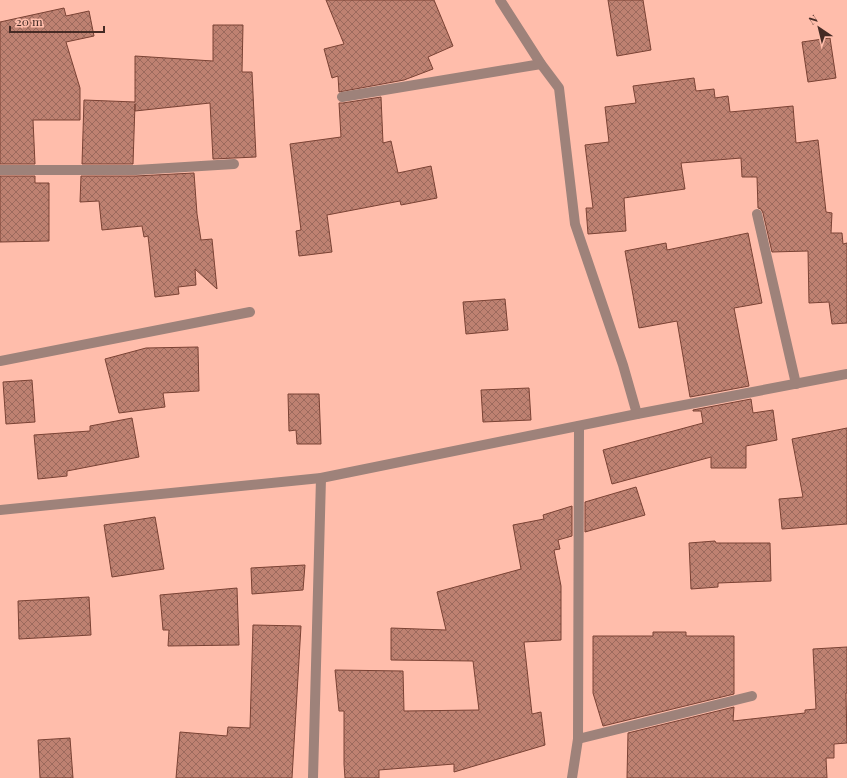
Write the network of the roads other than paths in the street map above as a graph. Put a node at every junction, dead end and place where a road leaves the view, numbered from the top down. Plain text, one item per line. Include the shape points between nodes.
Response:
1 (500, 0) edge
2 (541, 64) junction
3 (342, 97) dead end
4 (234, 164) dead end
5 (0, 170) edge
6 (757, 214) dead end
7 (250, 312) dead end
8 (0, 361) edge
9 (847, 374) edge
10 (796, 384) junction
11 (637, 414) junction
12 (579, 426) junction
13 (321, 478) junction
14 (0, 510) edge
15 (752, 696) dead end
16 (578, 739) junction
17 (313, 778) edge
18 (572, 778) edge

1 - 2 street
2 - 3 street
2 - 11 street via 558,88 575,224 624,366
4 - 5 street via 136,170
6 - 10 street
7 - 8 street
9 - 10 street
10 - 11 street
11 - 12 street
12 - 13 street
12 - 16 street
13 - 14 street
13 - 17 street
15 - 16 street
16 - 18 street

